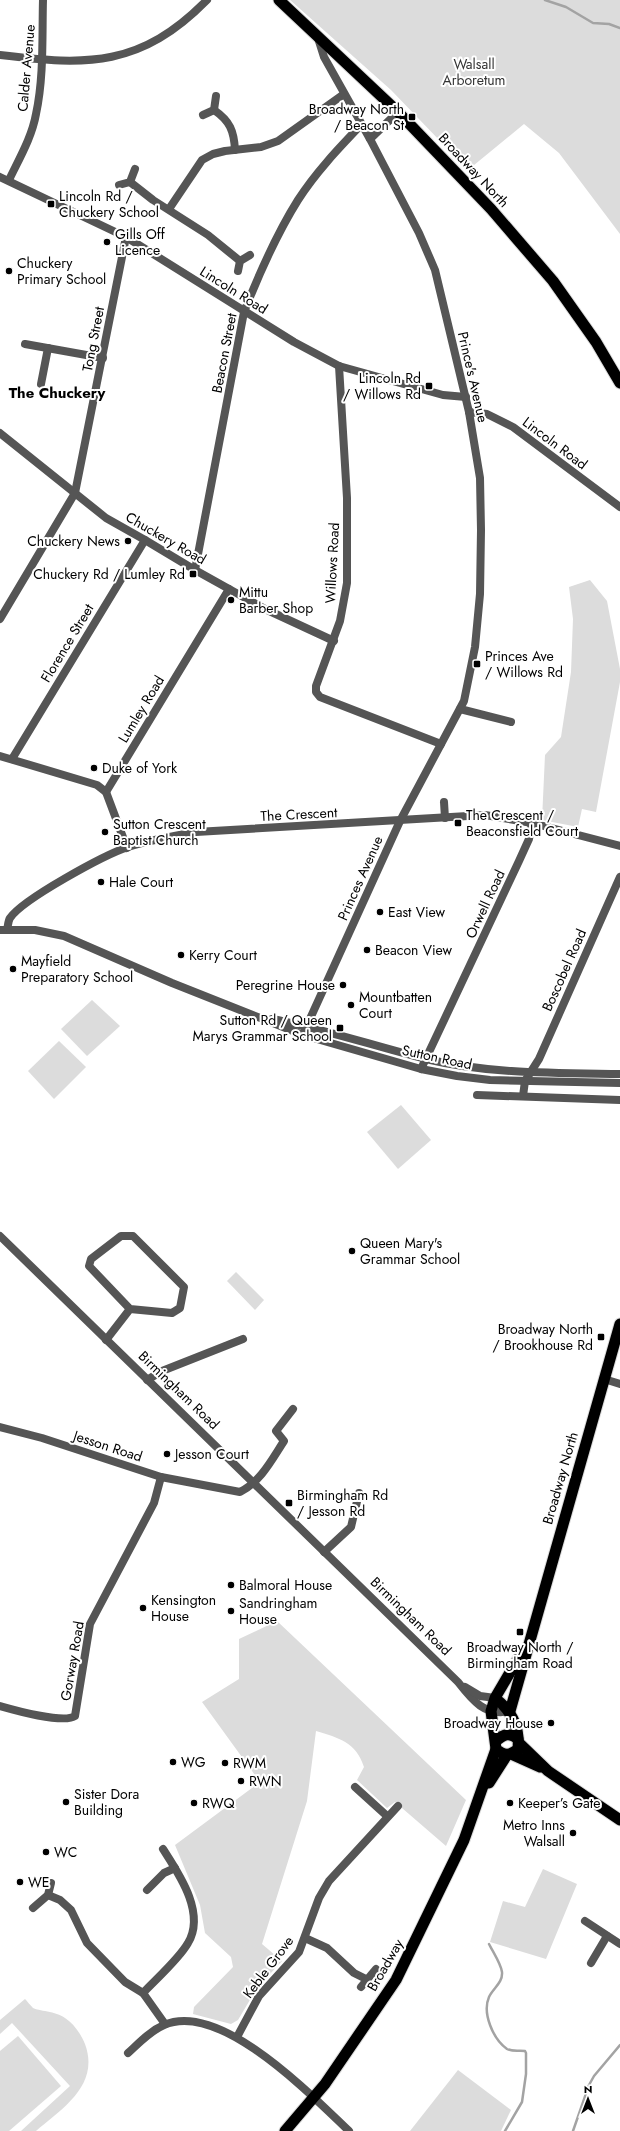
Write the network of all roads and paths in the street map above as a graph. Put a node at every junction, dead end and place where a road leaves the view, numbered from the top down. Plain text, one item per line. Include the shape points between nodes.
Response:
1 (43, 0) edge
2 (207, 0) edge
3 (279, 0) edge
4 (318, 38) junction
5 (0, 55) edge
6 (41, 60) junction
7 (344, 94) junction
8 (216, 96) dead end
9 (214, 110) junction
10 (398, 112) junction
11 (203, 115) dead end
12 (361, 125) junction
13 (370, 139) junction
14 (235, 150) junction
15 (135, 169) dead end
16 (0, 177) edge
17 (9, 180) junction
18 (130, 182) junction
19 (118, 185) dead end
20 (169, 209) junction
21 (126, 237) junction
22 (250, 255) dead end
23 (240, 261) junction
24 (238, 272) dead end
25 (244, 312) junction
26 (25, 344) dead end
27 (48, 348) junction
28 (103, 358) junction
29 (339, 366) junction
30 (620, 383) edge
31 (41, 384) dead end
32 (466, 397) junction
33 (469, 412) junction
34 (0, 433) edge
35 (75, 493) junction
36 (620, 507) edge
37 (145, 540) junction
38 (194, 570) junction
39 (229, 589) junction
40 (0, 619) edge
41 (334, 641) junction
42 (460, 709) junction
43 (511, 722) dead end
44 (442, 744) junction
45 (0, 756) edge
46 (12, 759) junction
47 (106, 792) junction
48 (444, 802) dead end
49 (445, 818) junction
50 (400, 821) junction
51 (532, 823) junction
52 (620, 846) edge
53 (127, 848) junction
54 (620, 877) edge
55 (3, 930) edge
56 (256, 1015) junction
57 (307, 1025) junction
58 (303, 1035) junction
59 (426, 1059) junction
60 (421, 1069) junction
61 (531, 1072) junction
62 (620, 1074) edge
63 (525, 1082) junction
64 (620, 1083) edge
65 (477, 1095) dead end
66 (523, 1096) junction
67 (620, 1100) edge
68 (0, 1236) edge
69 (130, 1309) junction
70 (620, 1324) edge
71 (243, 1339) dead end
72 (106, 1340) junction
73 (604, 1379) junction
74 (147, 1380) junction
75 (620, 1384) edge
76 (293, 1409) dead end
77 (0, 1427) edge
78 (161, 1477) junction
79 (254, 1483) junction
80 (359, 1493) dead end
81 (324, 1552) junction
82 (529, 1641) junction
83 (458, 1682) junction
84 (495, 1698) junction
85 (0, 1706) edge
86 (491, 1711) junction
87 (510, 1711) junction
88 (518, 1741) junction
89 (496, 1745) junction
90 (509, 1755) junction
91 (548, 1771) junction
92 (355, 1787) dead end
93 (481, 1796) junction
94 (398, 1806) dead end
95 (388, 1816) junction
96 (620, 1820) edge
97 (163, 1849) dead end
98 (175, 1868) junction
99 (51, 1883) dead end
100 (147, 1890) dead end
101 (48, 1895) junction
102 (33, 1908) dead end
103 (585, 1921) dead end
104 (607, 1936) junction
105 (305, 1938) junction
106 (620, 1944) edge
107 (591, 1963) dead end
108 (376, 1969) dead end
109 (143, 1993) junction
110 (164, 2024) junction
111 (237, 2037) junction
112 (128, 2053) dead end
113 (314, 2098) junction
114 (285, 2131) edge
115 (349, 2131) edge

1 - 6 street, Calder Avenue
2 - 6 street via 170,32 130,52 98,60
3 - 4 highway, Broadway North
4 - 7 street, Prince's Avenue via 324,57
4 - 10 highway, Broadway North
5 - 6 street
6 - 17 street, Calder Avenue via 36,115
7 - 12 street, Prince's Avenue
7 - 14 street via 278,141 261,147
8 - 9 street
9 - 11 street
9 - 14 street via 229,123 234,135
10 - 13 street
10 - 30 highway, Broadway North via 491,209 553,281 596,342
12 - 13 street, Prince's Avenue
12 - 25 street, Beacon Street via 327,161 298,199 260,273
13 - 32 street, Prince's Avenue via 427,249 435,270
14 - 20 street via 213,154 202,160
15 - 18 street
16 - 17 street, Lincoln Road
17 - 21 street, Lincoln Road
18 - 19 street
18 - 20 street
20 - 23 street via 208,235
21 - 25 street, Lincoln Road
21 - 28 street, Tong Street
22 - 23 street
23 - 24 street
25 - 29 street, Lincoln Road
25 - 38 street, Beacon Street
26 - 27 street
27 - 28 street
27 - 31 street
28 - 35 street, Tong Street
29 - 32 street, Lincoln Road via 443,395
29 - 41 street, Willows Road via 348,546 347,583
32 - 33 street, Prince's Avenue
33 - 36 street, Lincoln Road via 487,414 513,427
33 - 42 street, Prince's Avenue via 480,478 480,594 475,647 464,702
34 - 35 street, Chuckery Road
35 - 37 street, Chuckery Road via 106,518
35 - 40 street, Tong Street
37 - 38 street, Chuckery Road
37 - 46 street, Florence Street
38 - 39 street, Chuckery Road
39 - 41 street, Chuckery Road
39 - 47 street, Lumley Road
41 - 44 street, Willows Road via 316,686 316,692 320,697
42 - 43 street
42 - 44 street, Prince's Avenue
44 - 50 street, Princes Avenue
45 - 46 street
46 - 47 street via 97,784
47 - 53 street
48 - 49 street
49 - 50 street, The Crescent
49 - 51 street, The Crescent via 485,815
50 - 53 street, The Crescent via 196,832
50 - 57 street, Princes Avenue
51 - 52 street, The Crescent
51 - 59 street, Orwell Road via 522,855
53 - 55 street, The Crescent via 76,872 31,901 10,919
54 - 61 street, Boscobel Road
55 - 56 street, Sutton Road via 35,930 64,936 172,983
56 - 57 street, Sutton Road
56 - 58 street, Sutton Road
57 - 58 street, Princes Avenue
57 - 59 street, Sutton Road
58 - 60 street, Sutton Road
59 - 60 street, Orwell Road
59 - 61 street, Sutton Road via 497,1070
60 - 63 street, Sutton Road via 457,1076
61 - 62 street, Sutton Road
61 - 63 street, Boscobel Road
63 - 64 street, Sutton Road
63 - 66 street
65 - 66 street
66 - 67 street
68 - 72 street, Birmingham Road
69 - 69 street via 89,1266 91,1259 121,1236 133,1236 184,1287 180,1308 172,1313
69 - 72 street
70 - 73 highway, Broadway North
71 - 74 street via 162,1371
72 - 74 street, Birmingham Road
73 - 75 street
73 - 82 highway, Broadway North
74 - 79 street, Birmingham Road
76 - 79 street via 276,1431 284,1441 268,1467
77 - 78 street, Jesson Road
78 - 79 street, Jesson Road via 240,1492
78 - 85 street, Gorway Road via 154,1503 90,1624 75,1716 56,1718
79 - 81 street, Birmingham Road
80 - 81 street via 351,1527
81 - 83 street, Birmingham Road
82 - 84 highway, Broadway North
82 - 87 highway, Broadway North
83 - 84 street, Birmingham Road via 480,1696
83 - 86 street, Birmingham Road via 475,1704
84 - 86 highway, Broadway North
84 - 87 highway
86 - 87 street, Birmingham Road via 500,1714
86 - 89 highway
87 - 88 highway
88 - 89 highway via 512,1734 506,1734
88 - 90 highway via 518,1749
88 - 91 highway
89 - 90 highway
89 - 93 highway, Broadway
90 - 91 highway
90 - 93 highway, Broadway
91 - 96 highway
92 - 95 street
93 - 113 highway, Broadway via 464,1840 396,1980
94 - 95 street, Keble Grove
95 - 105 street, Keble Grove via 330,1881 319,1898
97 - 98 street
98 - 100 street via 164,1873
98 - 109 street via 192,1906 192,1935 185,1947
99 - 101 street
101 - 102 street
101 - 109 street via 60,1900 70,1910 87,1943 108,1965 125,1982
103 - 104 street
104 - 106 street
104 - 107 street
105 - 108 street via 328,1948 364,1983
105 - 111 street, Keble Grove via 298,1952 259,1996
109 - 110 street
110 - 111 street via 186,2020
110 - 112 street
111 - 113 street via 251,2045
113 - 114 highway, Broadway
113 - 115 street

